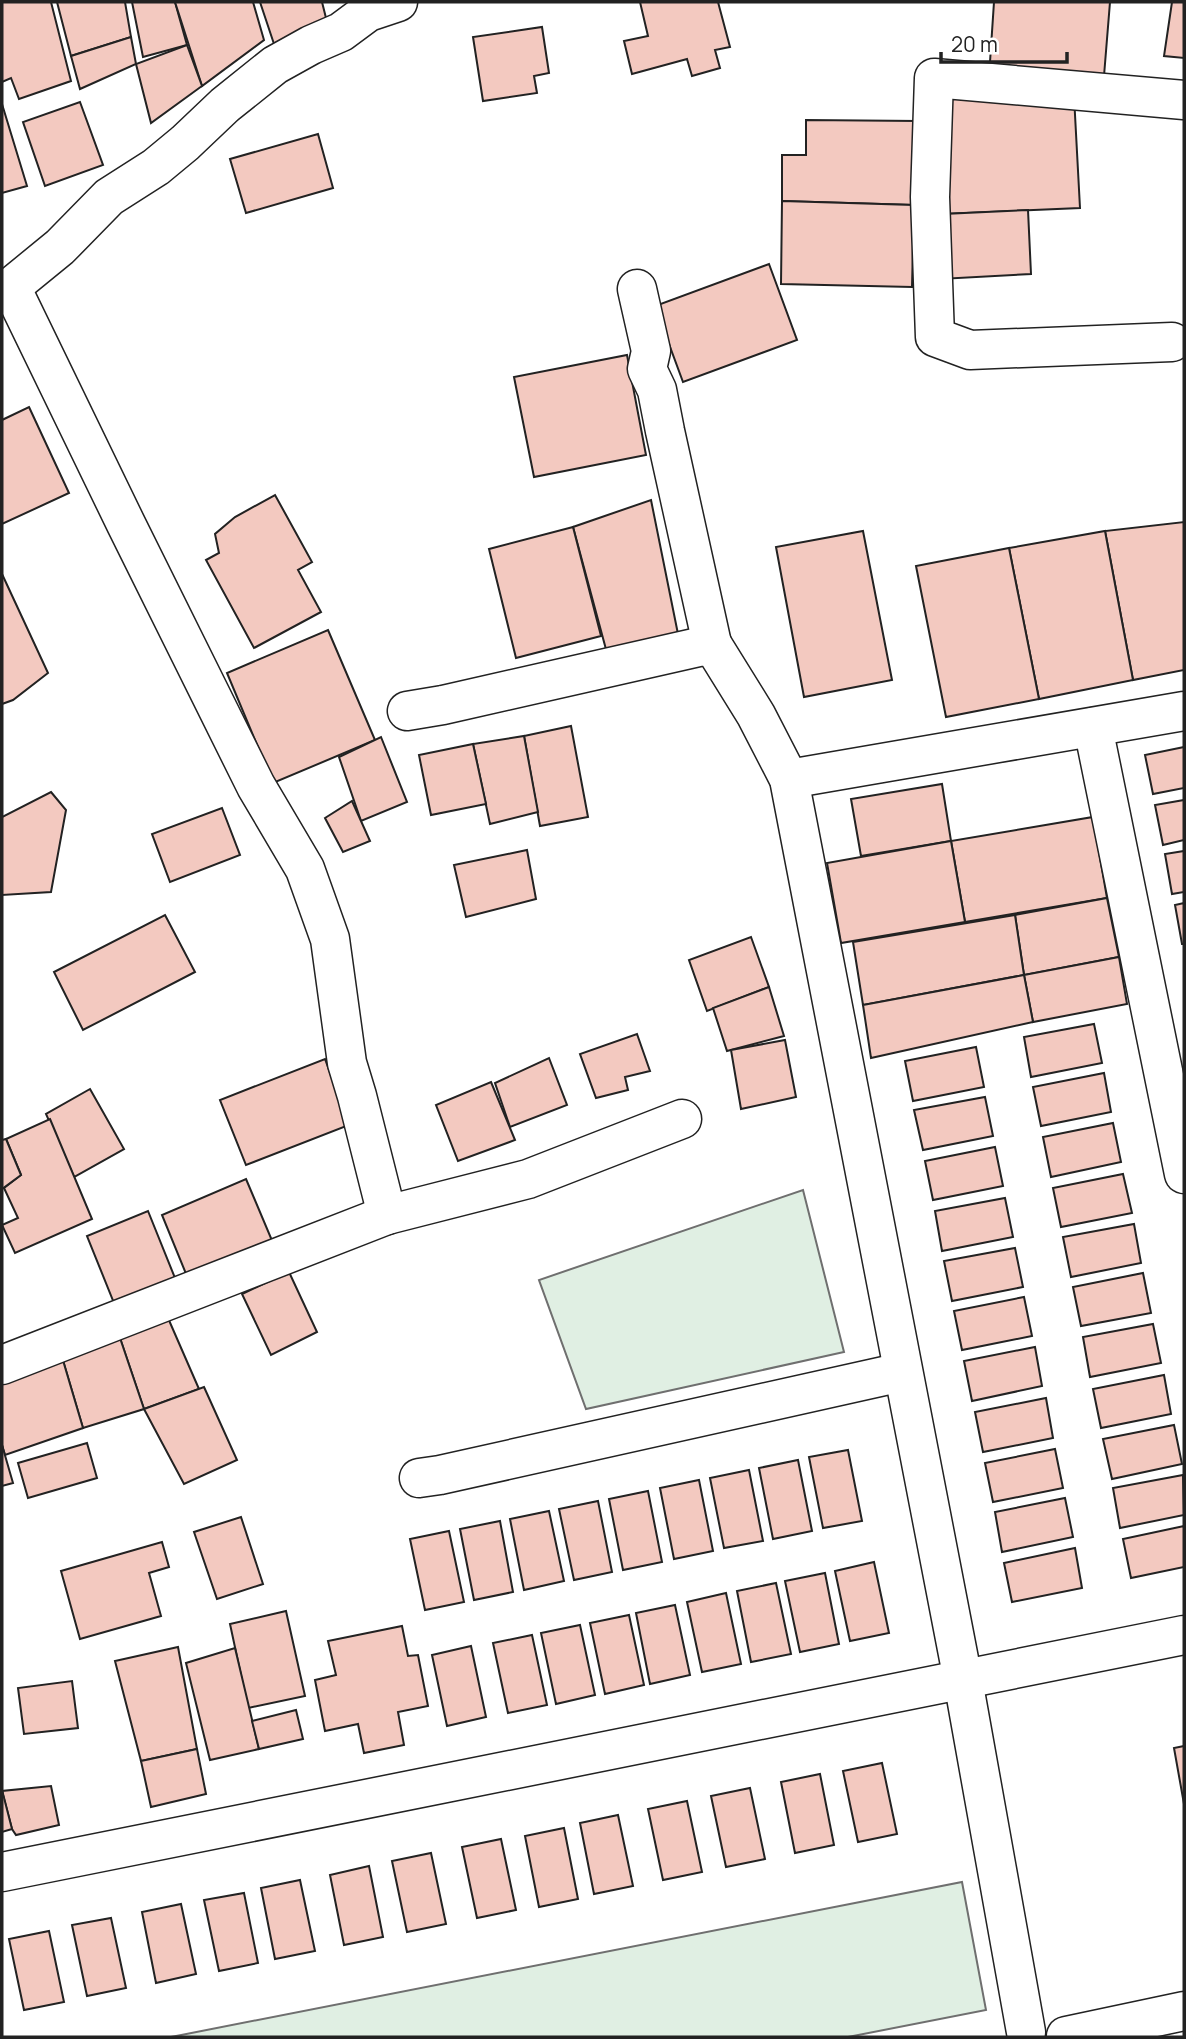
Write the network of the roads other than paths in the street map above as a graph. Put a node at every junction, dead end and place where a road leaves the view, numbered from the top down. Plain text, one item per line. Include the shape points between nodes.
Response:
1 (398, 2) edge
2 (1184, 100) edge
3 (6, 289) edge
4 (637, 289) dead end
5 (1172, 342) dead end
6 (712, 644) junction
7 (407, 711) dead end
8 (1184, 711) edge
9 (1093, 727) junction
10 (789, 779) junction
11 (682, 1119) dead end
12 (1184, 1174) edge
13 (387, 1215) junction
14 (2, 1365) edge
15 (902, 1372) junction
16 (419, 1478) dead end
17 (1184, 1635) edge
18 (963, 1680) junction
19 (2, 1872) edge
20 (1184, 2011) edge
21 (1021, 2035) edge
22 (1067, 2037) edge

1 - 3 street via 368,12 341,32 275,65 156,167 109,197 60,247
2 - 5 street via 934,78 930,198 935,337 970,350
3 - 13 street via 256,786 305,869 330,939 347,1063
4 - 6 street via 651,351 647,369 657,390
6 - 7 street
6 - 10 street
8 - 9 street
9 - 10 street
9 - 12 street
10 - 15 street
11 - 13 street via 528,1179
13 - 14 street
15 - 16 street
15 - 18 street
17 - 18 street
18 - 19 street
18 - 21 street
20 - 22 street
21 - 22 street via 1046,2031

